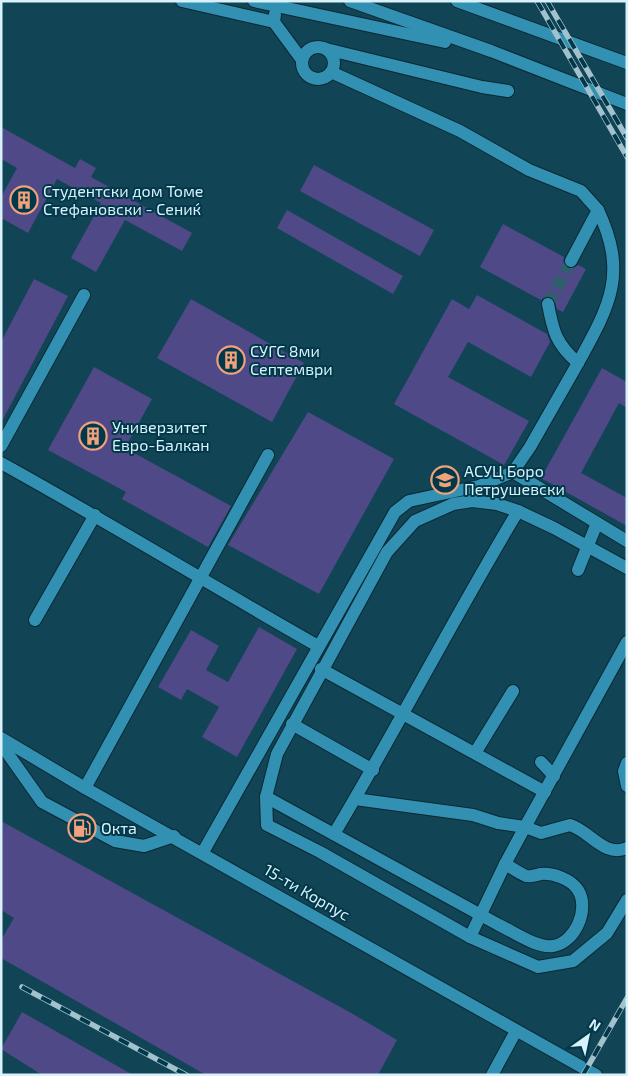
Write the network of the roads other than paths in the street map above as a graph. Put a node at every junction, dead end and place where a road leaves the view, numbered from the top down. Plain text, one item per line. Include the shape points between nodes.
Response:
1 (182, 1) edge
2 (254, 1) edge
3 (350, 1) edge
4 (457, 1) edge
5 (277, 7) junction
6 (274, 22) junction
7 (326, 49) junction
8 (491, 51) junction
9 (302, 60) junction
10 (627, 63) edge
11 (331, 72) junction
12 (508, 91) dead end
13 (627, 104) edge
14 (598, 210) junction
15 (571, 261) tunnel mouth
16 (619, 274) junction
17 (627, 286) edge
18 (84, 295) dead end
19 (548, 304) tunnel mouth
20 (578, 362) junction
21 (1, 446) edge
22 (268, 454) dead end
23 (1, 463) edge
24 (513, 472) junction
25 (518, 511) junction
26 (95, 515) junction
27 (597, 523) junction
28 (627, 540) edge
29 (588, 548) junction
30 (627, 568) edge
31 (578, 570) dead end
32 (199, 578) junction
33 (35, 620) dead end
34 (627, 642) edge
35 (318, 646) junction
36 (321, 669) junction
37 (513, 691) dead end
38 (404, 714) junction
39 (292, 724) junction
40 (1, 738) edge
41 (1, 744) edge
42 (475, 753) junction
43 (541, 762) dead end
44 (627, 763) edge
45 (373, 770) junction
46 (554, 776) junction
47 (627, 786) edge
48 (85, 788) junction
49 (545, 792) junction
50 (266, 796) junction
51 (355, 799) junction
52 (525, 827) junction
53 (334, 834) junction
54 (174, 836) junction
55 (627, 848) edge
56 (203, 852) junction
57 (505, 864) junction
58 (627, 900) edge
59 (481, 915) junction
60 (470, 936) junction
61 (516, 1031) junction
62 (492, 1075) edge
63 (596, 1075) edge

1 - 6 street
2 - 5 street
3 - 8 street
4 - 10 street
5 - 6 street
5 - 8 street
6 - 9 street
7 - 9 street via 310,49
7 - 11 street via 333,58
7 - 12 street
8 - 13 street
9 - 11 street via 304,71 310,77 321,78
11 - 14 street via 460,131 529,170 581,192
14 - 15 street
14 - 16 street via 609,232
16 - 17 street
16 - 20 street via 614,296
18 - 21 street
19 - 20 street via 553,334 567,354
20 - 24 street
22 - 32 street
23 - 26 street
24 - 27 street
24 - 35 street via 479,486 426,496 401,505
25 - 29 street
25 - 36 street via 472,501 453,504 415,521 387,552
25 - 38 street
26 - 32 street
26 - 33 street
27 - 28 street
27 - 29 street
29 - 30 street
29 - 31 street
32 - 35 street
32 - 48 street
34 - 46 street
35 - 56 street
36 - 38 street
36 - 39 street
37 - 42 street
38 - 42 street
38 - 45 street
39 - 45 street
39 - 50 street via 276,754
40 - 48 street, 15-ти Корпус
41 - 54 street via 42,802 115,841 144,846
42 - 49 street
43 - 46 street
44 - 47 street via 624,771
45 - 51 street
46 - 49 street
48 - 54 street, 15-ти Корпус
49 - 52 street
50 - 53 street
50 - 60 street via 267,825
51 - 52 street via 473,815
51 - 53 street
52 - 55 street via 541,833 570,825 611,851
52 - 57 street
53 - 59 street
54 - 56 street, 15-ти Корпус
56 - 61 street, 15-ти Корпус
57 - 59 street
57 - 59 street via 527,877 542,874 558,876 578,890 583,906 580,921 570,937 554,946 539,944
58 - 60 street via 606,933 573,961 538,967
59 - 60 street
61 - 62 street
61 - 63 street, 15-ти Корпус

